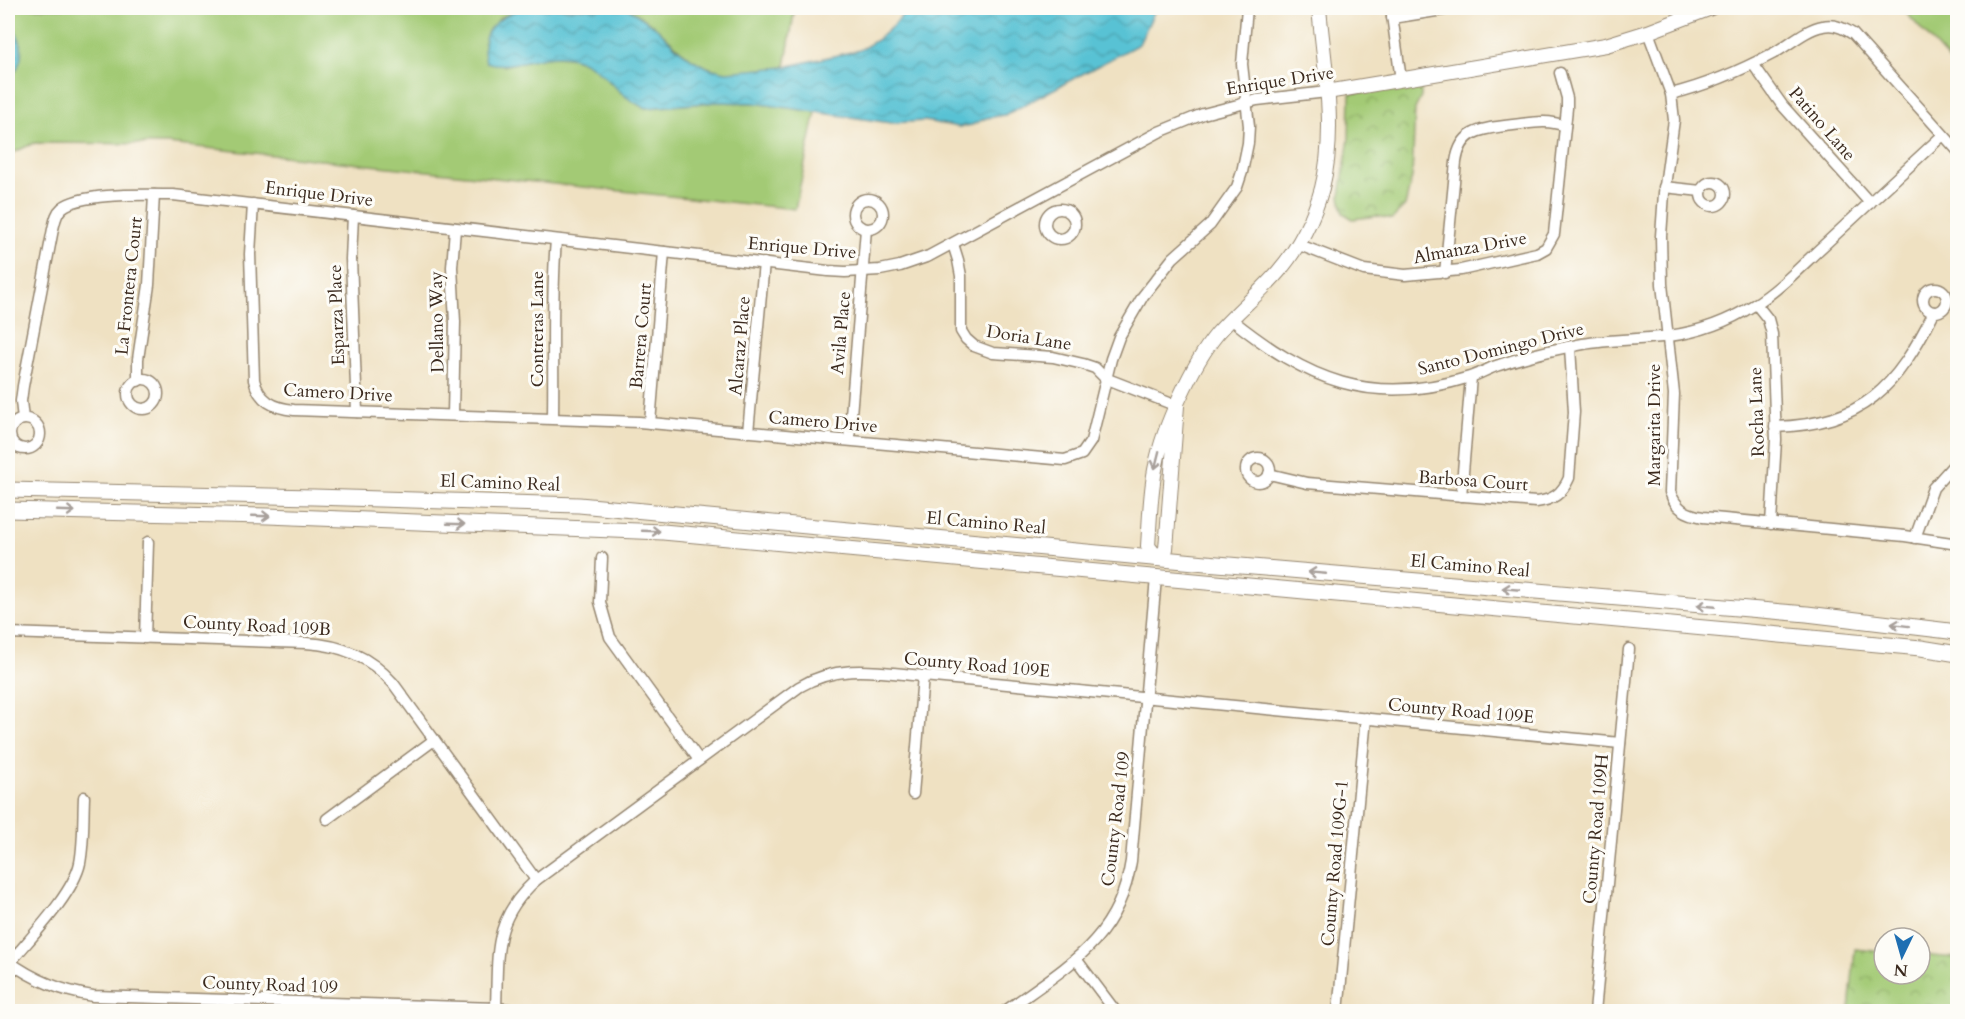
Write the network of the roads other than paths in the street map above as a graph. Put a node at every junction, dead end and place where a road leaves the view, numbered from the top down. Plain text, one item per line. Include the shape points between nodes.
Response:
1 (1247, 8) edge
2 (1319, 8) edge
3 (1455, 8) edge
4 (1711, 8) edge
5 (1391, 13) edge
6 (1648, 32) junction
7 (1752, 64) junction
8 (1560, 73) dead end
9 (1401, 80) junction
10 (1327, 92) junction
11 (1671, 94) junction
12 (1246, 102) junction
13 (1565, 126) junction
14 (1943, 135) junction
15 (1958, 151) edge
16 (1664, 187) junction
17 (1701, 191) dead end
18 (154, 195) junction
19 (1042, 195) junction
20 (1870, 202) junction
21 (253, 204) junction
22 (1053, 212) dead end
23 (353, 216) junction
24 (455, 228) junction
25 (866, 228) dead end
26 (556, 240) junction
27 (953, 244) junction
28 (1297, 244) junction
29 (664, 252) junction
30 (764, 263) junction
31 (863, 272) junction
32 (1445, 273) junction
33 (1756, 304) junction
34 (1934, 312) dead end
35 (1231, 319) junction
36 (1669, 336) junction
37 (1570, 347) junction
38 (1471, 377) junction
39 (1105, 378) junction
40 (138, 381) dead end
41 (1178, 406) junction
42 (357, 412) junction
43 (453, 414) junction
44 (553, 417) junction
45 (23, 419) dead end
46 (650, 423) junction
47 (1775, 427) junction
48 (748, 432) junction
49 (849, 440) junction
50 (1958, 460) edge
51 (1269, 474) dead end
52 (8, 490) edge
53 (1461, 496) junction
54 (8, 510) edge
55 (1771, 524) junction
56 (1915, 538) junction
57 (148, 542) dead end
58 (1958, 544) edge
59 (602, 558) dead end
60 (1158, 559) junction
61 (1156, 578) junction
62 (8, 633) edge
63 (1958, 634) edge
64 (145, 638) junction
65 (1629, 649) dead end
66 (1958, 654) edge
67 (923, 676) junction
68 (1147, 698) junction
69 (1366, 718) junction
70 (434, 740) junction
71 (1620, 743) junction
72 (699, 760) junction
73 (912, 794) dead end
74 (84, 797) dead end
75 (327, 819) dead end
76 (536, 880) junction
77 (1076, 959) junction
78 (8, 963) edge
79 (496, 1008) junction
80 (539, 1011) edge
81 (1004, 1011) edge
82 (1116, 1011) edge
83 (1338, 1011) edge
84 (1595, 1011) edge

1 - 12 street, Camero Drive via 1242,63
2 - 10 street
3 - 5 street
4 - 6 street, Enrique Drive
5 - 9 street
6 - 9 street, Enrique Drive via 1606,45
6 - 11 street, Margarita Drive
7 - 11 street
7 - 14 street via 1817,27 1845,28
7 - 20 street, Patino Lane via 1782,105
8 - 13 street, Almanza Drive via 1567,98
9 - 10 street, Enrique Drive
10 - 12 street, Enrique Drive
10 - 28 street via 1329,137 1322,188
11 - 16 street, Margarita Drive via 1674,120
12 - 19 street, Enrique Drive via 1159,132
12 - 39 street, Camero Drive via 1248,143 1237,187 1210,225 1173,258 1143,296 1119,337
13 - 32 street, Almanza Drive via 1557,219 1546,248 1523,258
13 - 32 street via 1545,121 1492,127 1470,135 1462,143 1457,153
14 - 15 street
14 - 20 street, Santo Domingo Drive
16 - 17 street
16 - 36 street, Margarita Drive via 1661,262
18 - 21 street, Enrique Drive
18 - 40 street, La Frontera Court
18 - 45 street, Enrique Drive via 88,198 60,209 23,386
19 - 22 street
19 - 27 street, Enrique Drive
20 - 33 street, Santo Domingo Drive
21 - 23 street, Enrique Drive
21 - 42 street, Camero Drive via 250,264 256,389 266,402 281,408
23 - 24 street, Enrique Drive
23 - 42 street, Esparza Place
24 - 26 street, Enrique Drive
24 - 43 street, Dellano Way
25 - 31 street, Avila Place
26 - 29 street, Enrique Drive
26 - 44 street, Contreras Lane
27 - 31 street, Enrique Drive via 908,264
27 - 39 street, Doria Lane via 961,276 961,331 966,339 993,353 1069,360 1095,368
28 - 32 street, Almanza Drive via 1381,273
28 - 35 street via 1277,273
29 - 30 street, Enrique Drive
29 - 46 street, Barrera Court
30 - 31 street, Enrique Drive
30 - 48 street, Alcaraz Place
31 - 49 street, Avila Place
33 - 36 street, Santo Domingo Drive via 1711,325
33 - 47 street, Rocha Lane via 1770,326
34 - 47 street via 1899,369 1869,402 1827,421
35 - 38 street, Santo Domingo Drive via 1288,360 1340,383 1394,390
35 - 41 street via 1204,352
36 - 37 street, Santo Domingo Drive
36 - 55 street, Margarita Drive via 1674,394 1670,492 1673,501 1693,515
37 - 38 street, Santo Domingo Drive via 1498,365
37 - 53 street, Barbosa Court via 1574,412 1569,478 1565,486 1554,498 1536,502
38 - 53 street
39 - 41 street, Doria Lane
39 - 49 street, Camero Drive via 1091,441 1074,458
41 - 60 street via 1166,549
42 - 43 street, Camero Drive
43 - 44 street, Camero Drive
44 - 46 street, Camero Drive
46 - 48 street, Camero Drive
47 - 55 street, Rocha Lane
48 - 49 street, Camero Drive
50 - 56 street via 1933,488
51 - 53 street, Barbosa Court via 1307,483
52 - 60 main road, El Camino Real via 579,505
54 -> 61 main road, El Camino Real via 663,532
55 - 56 street, Margarita Drive
56 - 58 street, Margarita Drive
57 - 64 street
59 - 72 street via 600,602 610,637
60 - 61 main road
63 -> 60 main road, El Camino Real via 1808,614
61 - 66 main road, El Camino Real
61 - 68 street, County Road 109
62 - 64 street, County Road 109B
64 - 70 street, County Road 109B via 323,644 346,649 386,675
65 - 71 street, County Road 109H
67 - 68 street, County Road 109E
67 - 72 street, County Road 109E via 846,670 820,676
67 - 73 street
68 - 69 street, County Road 109E
68 - 77 street, County Road 109 via 1127,886 1109,925
69 - 71 street, County Road 109E
69 - 83 street, County Road 109G-1
70 - 75 street
70 - 76 street, County Road 109B
71 - 84 street, County Road 109H
72 - 76 street, County Road 109E
74 - 78 street via 76,874
76 - 79 street, County Road 109E via 516,899 503,925
77 - 81 street, County Road 109
77 - 82 street
78 - 79 street, County Road 109 via 51,986 93,996
79 - 80 street, County Road 109

